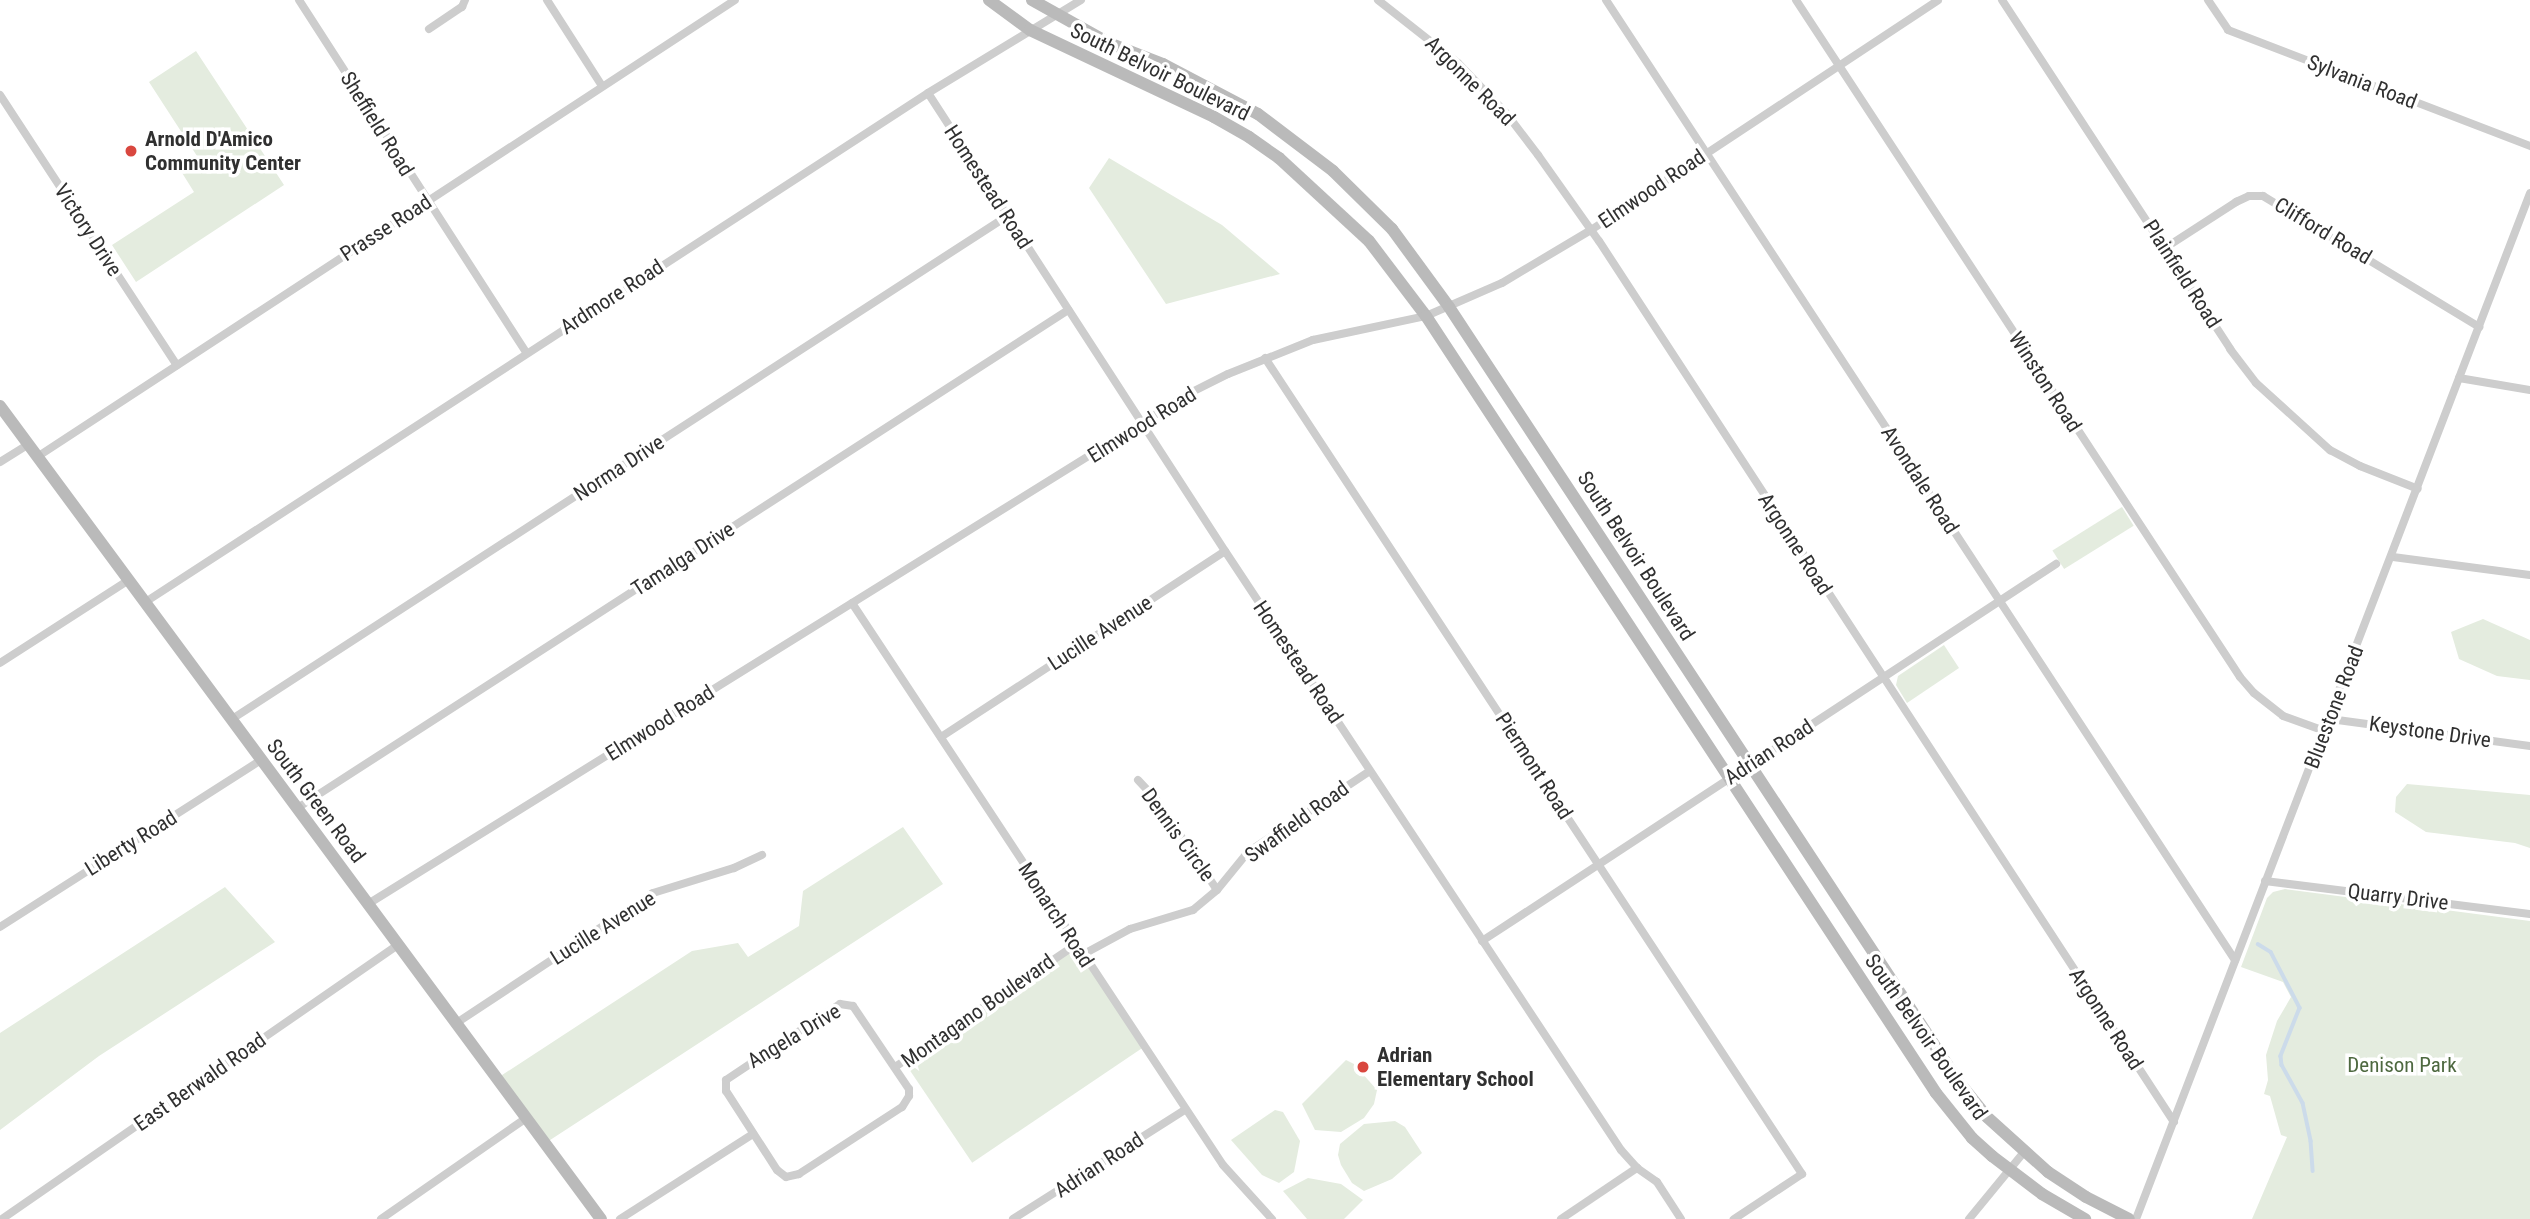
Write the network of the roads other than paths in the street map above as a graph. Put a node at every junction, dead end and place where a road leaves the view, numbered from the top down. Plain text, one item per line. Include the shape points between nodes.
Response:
1 (299, 0) edge
2 (465, 0) edge
3 (547, 0) edge
4 (735, 0) edge
5 (989, 0) edge
6 (1032, 0) edge
7 (1081, 0) edge
8 (1378, 0) edge
9 (1606, 0) edge
10 (1796, 0) edge
11 (1938, 0) edge
12 (2002, 0) edge
13 (2208, 0) edge
14 (1056, 15) junction
15 (429, 29) dead end
16 (1030, 30) junction
17 (1839, 66) junction
18 (601, 86) junction
19 (928, 93) junction
20 (0, 95) edge
21 (2530, 146) edge
22 (1706, 152) junction
23 (2530, 194) edge
24 (427, 201) junction
25 (2527, 210) edge
26 (1007, 216) junction
27 (1591, 230) junction
28 (2165, 248) junction
29 (1449, 307) junction
30 (1068, 310) junction
31 (1426, 316) junction
32 (2479, 327) junction
33 (526, 352) junction
34 (1265, 358) junction
35 (177, 365) junction
36 (2459, 378) junction
37 (2530, 390) edge
38 (0, 406) edge
39 (1143, 425) junction
40 (27, 445) junction
41 (37, 457) junction
42 (0, 462) edge
43 (2418, 489) junction
44 (1225, 551) junction
45 (2393, 557) junction
46 (2056, 564) dead end
47 (2530, 575) edge
48 (130, 580) junction
49 (1998, 600) junction
50 (147, 601) junction
51 (852, 603) junction
52 (0, 663) edge
53 (1882, 678) junction
54 (232, 719) junction
55 (2330, 719) junction
56 (2325, 731) junction
57 (941, 737) junction
58 (2530, 746) edge
59 (261, 760) junction
60 (1750, 763) junction
61 (1370, 771) junction
62 (1729, 777) junction
63 (1138, 780) dead end
64 (299, 807) junction
65 (762, 855) dead end
66 (1600, 865) junction
67 (2265, 881) junction
68 (1217, 890) junction
69 (368, 904) junction
70 (2530, 914) edge
71 (0, 927) edge
72 (1482, 941) junction
73 (398, 944) junction
74 (1075, 945) junction
75 (1082, 955) junction
76 (2235, 960) junction
77 (455, 1024) junction
78 (895, 1067) junction
79 (1185, 1110) junction
80 (525, 1119) junction
81 (2174, 1122) junction
82 (753, 1134) junction
83 (2024, 1152) junction
84 (1637, 1168) junction
85 (2009, 1170) junction
86 (2, 1219) edge
87 (381, 1219) edge
88 (600, 1219) edge
89 (620, 1219) edge
90 (1013, 1219) edge
91 (1272, 1219) edge
92 (1561, 1219) edge
93 (1681, 1219) edge
94 (1734, 1219) edge
95 (1969, 1219) edge
96 (2085, 1219) edge
97 (2129, 1219) edge
98 (2136, 1219) edge

1 - 24 street, Sheffield Road
2 - 15 street via 462,8
3 - 18 street
4 - 18 street, Prasse Road
5 - 16 street, South Belvoir Boulevard
6 - 14 street, South Belvoir Boulevard
7 - 14 street, Ardmore Road
8 - 27 street, Argonne Road via 1458,63 1506,113
9 - 22 street, Avondale Road
10 - 17 street, Winston Road
11 - 17 street, Elmwood Road
12 - 28 street, Plainfield Road
13 - 21 street, Sylvania Road via 2228,30
14 - 16 street, Ardmore Road
14 - 29 street, South Belvoir Boulevard via 1220,92 1306,149 1366,200
16 - 19 street, Ardmore Road
16 - 31 street, South Belvoir Boulevard via 1214,117 1279,158 1370,241
17 - 22 street, Elmwood Road
17 - 56 street, Winston Road via 2240,677 2283,716
18 - 24 street, Prasse Road
19 - 26 street, Homestead Road
19 - 33 street, Ardmore Road
20 - 35 street, Victory Drive
22 - 27 street, Elmwood Road
22 - 49 street, Avondale Road
23 - 25 street, Bluestone Road
24 - 33 street, Sheffield Road
24 - 35 street, Prasse Road
25 - 32 street, Bluestone Road
26 - 30 street, Homestead Road
26 - 54 street, Norma Drive
27 - 29 street, Elmwood Road via 1512,277
27 - 53 street, Argonne Road
28 - 32 street, Clifford Road via 2236,202 2263,196
28 - 43 street, Plainfield Road via 2245,369 2285,412 2341,456
29 - 31 street, Elmwood Road
29 - 60 street, South Belvoir Boulevard
30 - 39 street, Homestead Road
30 - 64 street, Tamalga Drive
31 - 34 street, Elmwood Road via 1313,340
31 - 62 street, South Belvoir Boulevard
32 - 36 street, Bluestone Road
33 - 50 street, Ardmore Road
34 - 39 street, Elmwood Road via 1190,393
34 - 66 street, Piermont Road
35 - 41 street, Prasse Road
36 - 37 street
36 - 43 street, Bluestone Road
38 - 40 street, South Green Road
39 - 44 street, Homestead Road
39 - 51 street, Elmwood Road
40 - 41 street, South Green Road
40 - 42 street
41 - 48 street, South Green Road
43 - 45 street, Bluestone Road
44 - 57 street, Lucille Avenue
44 - 61 street, Homestead Road
45 - 47 street
45 - 55 street, Bluestone Road
46 - 49 street, Adrian Road
48 - 50 street, South Green Road
48 - 52 street
49 - 53 street, Adrian Road
49 - 76 street, Avondale Road
50 - 54 street, South Green Road
51 - 57 street, Monarch Road
51 - 69 street, Elmwood Road
53 - 60 street, Adrian Road
53 - 81 street, Argonne Road
54 - 59 street, South Green Road
55 - 56 street, Bluestone Road
55 - 58 street, Keystone Drive
56 - 67 street, Bluestone Road
57 - 74 street, Monarch Road
59 - 64 street, South Green Road
59 - 71 street, Liberty Road
60 - 62 street, Adrian Road
60 - 83 street, South Belvoir Boulevard via 1958,1081
61 - 68 street, Swaffield Road via 1248,852
61 - 72 street, Homestead Road
62 - 66 street, Adrian Road
62 - 85 street, South Belvoir Boulevard via 1937,1093 1972,1138
63 - 68 street, Dennis Circle
64 - 69 street, South Green Road
65 - 77 street, Lucille Avenue via 734,869 653,893
66 - 72 street, Adrian Road
66 - 94 street, Piermont Road via 1802,1174
67 - 70 street, Quarry Drive
67 - 76 street, Bluestone Road
68 - 75 street, Swaffield Road via 1193,910 1130,929
69 - 73 street, South Green Road
72 - 84 street, Homestead Road
73 - 77 street, South Green Road
73 - 86 street, East Berwald Road
74 - 75 street, Monarch Road
74 - 78 street, Montagano Boulevard
75 - 79 street, Monarch Road
76 - 81 street, Bluestone Road
77 - 80 street, South Green Road
78 - 82 street, Montagano Boulevard via 909,1088 907,1103 799,1174 781,1175
78 - 82 street, Angela Drive via 853,1006 840,1004 726,1080 726,1091
79 - 90 street, Adrian Road
79 - 91 street, Monarch Road via 1223,1166
80 - 87 street
80 - 88 street, South Green Road
81 - 98 street, Bluestone Road
82 - 89 street
83 - 85 street
83 - 97 street, South Belvoir Boulevard via 2086,1197
84 - 92 street
84 - 93 street, Homestead Road via 1657,1182
85 - 95 street
85 - 96 street, South Belvoir Boulevard

